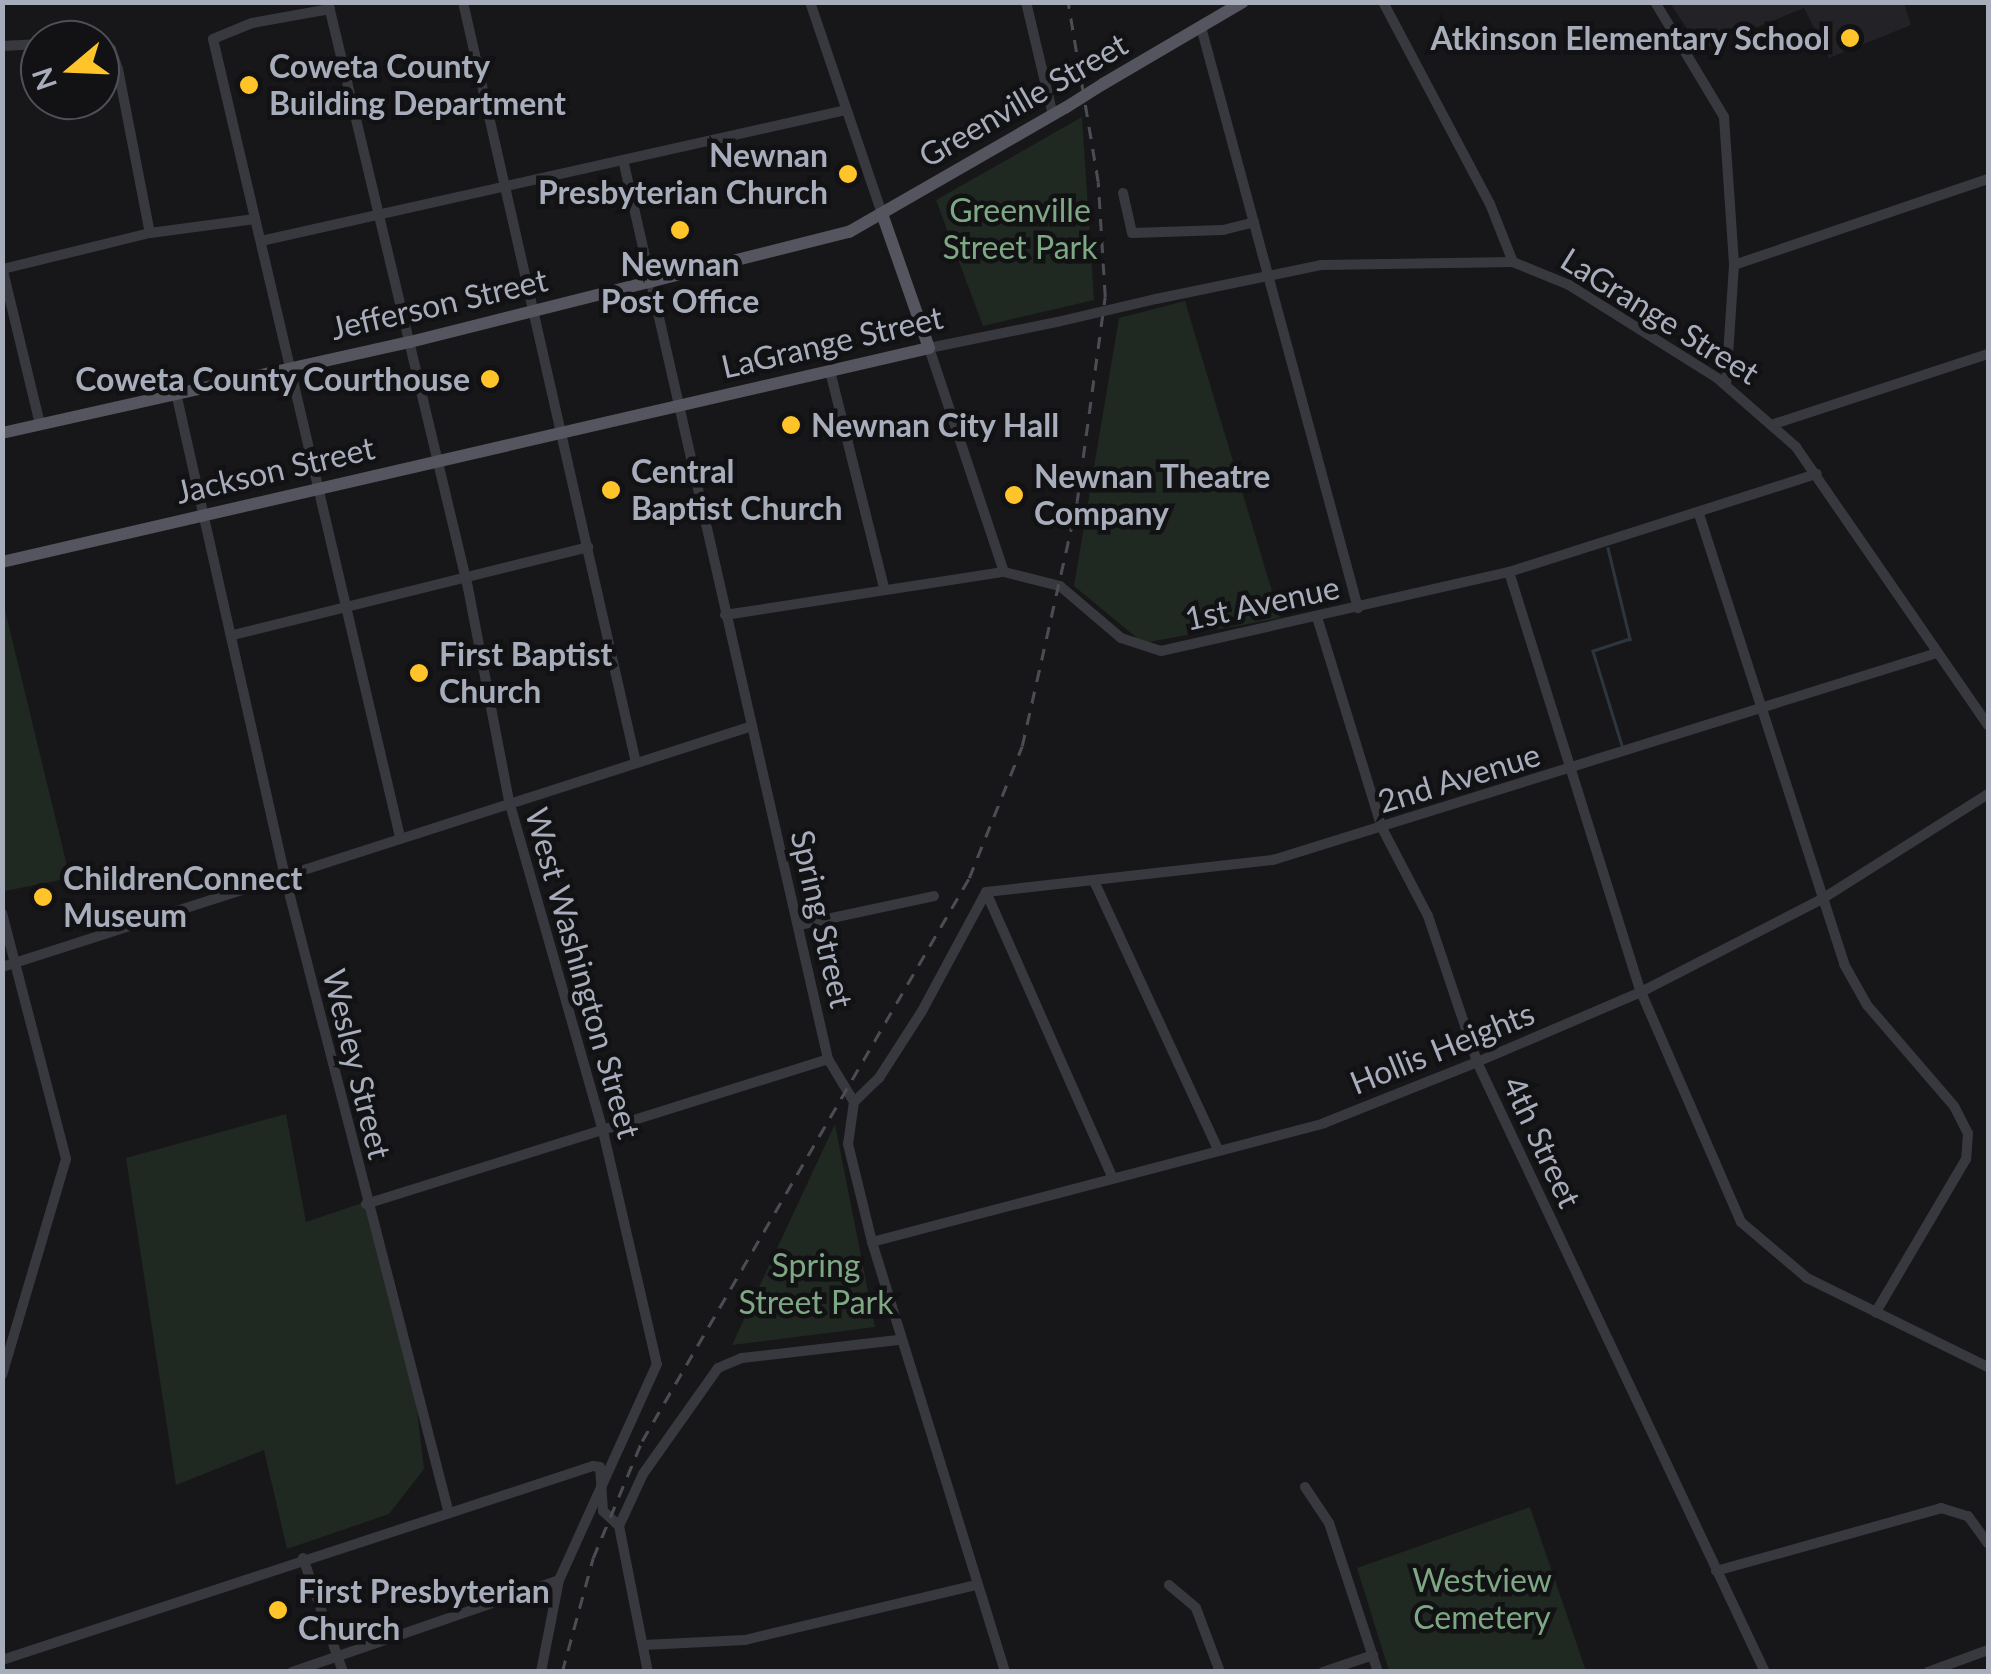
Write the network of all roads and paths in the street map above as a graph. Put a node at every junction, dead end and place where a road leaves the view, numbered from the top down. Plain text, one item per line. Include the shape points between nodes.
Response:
1 (463, 2) edge
2 (810, 2) edge
3 (1026, 2) edge
4 (1243, 2) edge
5 (1383, 2) edge
6 (1655, 2) edge
7 (329, 6) edge
8 (1201, 27) junction
9 (120, 91) edge
10 (846, 110) junction
11 (1059, 111) junction
12 (624, 164) junction
13 (1988, 179) edge
14 (502, 191) junction
15 (1123, 193) dead end
16 (882, 214) junction
17 (382, 217) junction
18 (255, 219) junction
19 (1254, 222) junction
20 (849, 232) junction
21 (888, 232) junction
22 (150, 233) junction
23 (260, 241) junction
24 (1512, 262) junction
25 (1734, 265) junction
26 (3, 268) edge
27 (1269, 275) junction
28 (649, 284) junction
29 (534, 312) junction
30 (410, 342) junction
31 (929, 348) junction
32 (1988, 354) edge
33 (290, 365) junction
34 (830, 371) junction
35 (1726, 384) junction
36 (176, 393) junction
37 (679, 405) junction
38 (40, 424) junction
39 (1774, 424) junction
40 (559, 430) junction
41 (2, 433) edge
42 (437, 460) junction
43 (1817, 474) junction
44 (319, 490) junction
45 (1698, 514) junction
46 (206, 515) junction
47 (588, 547) junction
48 (2, 562) edge
49 (1004, 572) junction
50 (1509, 572) junction
51 (466, 578) junction
52 (884, 587) junction
53 (344, 604) junction
54 (1358, 608) junction
55 (725, 615) junction
56 (1317, 617) junction
57 (234, 636) junction
58 (1934, 654) junction
59 (1760, 711) junction
60 (1988, 725) edge
61 (752, 726) junction
62 (636, 763) junction
63 (1571, 769) junction
64 (1988, 794) edge
65 (509, 801) junction
66 (1382, 828) junction
67 (400, 837) junction
68 (284, 873) junction
69 (1094, 881) junction
70 (986, 892) junction
71 (934, 896) dead end
72 (1822, 899) junction
73 (2, 912) edge
74 (798, 925) junction
75 (8, 965) edge
76 (1640, 992) junction
77 (828, 1059) junction
78 (1477, 1062) junction
79 (854, 1102) junction
80 (603, 1131) junction
81 (1218, 1149) junction
82 (1113, 1178) junction
83 (366, 1204) junction
84 (872, 1242) junction
85 (1876, 1312) junction
86 (16, 1322) junction
87 (2, 1328) edge
88 (898, 1340) junction
89 (1988, 1367) edge
90 (2, 1375) edge
91 (1305, 1487) dead end
92 (600, 1488) junction
93 (448, 1510) junction
94 (619, 1526) junction
95 (1988, 1544) edge
96 (303, 1558) junction
97 (1716, 1571) junction
98 (560, 1580) junction
99 (976, 1585) junction
100 (1168, 1585) dead end
101 (644, 1645) junction
102 (1988, 1650) edge
103 (1373, 1655) junction
104 (337, 1656) junction
105 (2, 1660) edge
106 (292, 1672) edge
107 (343, 1672) edge
108 (541, 1672) edge
109 (648, 1672) edge
110 (1005, 1672) edge
111 (1220, 1672) edge
112 (1324, 1672) edge
113 (1378, 1672) edge
114 (1765, 1672) edge
115 (1928, 1672) edge

1 - 14 street
2 - 10 street
3 - 11 street
4 - 8 main road, Greenville Street
5 - 24 street via 1490,204
6 - 25 street via 1724,117
7 - 17 street, West Washington Street
7 - 18 street via 252,23 213,40
8 - 11 main road, Greenville Street, bridge
8 - 19 street
9 - 22 street
10 - 12 street
10 - 16 street
11 - 16 main road, Greenville Street
12 - 14 street
12 - 28 street, Spring Street
13 - 25 street
14 - 17 street
14 - 29 street
15 - 19 street via 1132,233 1222,230
16 - 20 main road, Jefferson Street
16 - 21 main road
17 - 23 street
17 - 30 street, West Washington Street
18 - 22 street
18 - 23 street
19 - 27 street
20 - 21 main road
20 - 28 main road, Jefferson Street
21 - 31 main road
22 - 26 street
23 - 33 street
24 - 27 street, LaGrange Street via 1321,264
24 - 35 street, LaGrange Street via 1569,285
25 - 35 street
26 - 38 street
27 - 31 street, LaGrange Street, bridge
27 - 54 street
28 - 29 main road, Jefferson Street
28 - 37 street, Spring Street
29 - 30 main road, Jefferson Street
29 - 40 street
30 - 33 main road, Jefferson Street
30 - 42 street, West Washington Street
31 - 34 main road, LaGrange Street
31 - 49 street
32 - 39 street
33 - 36 main road, Jefferson Street
33 - 44 street
34 - 37 main road, LaGrange Street
34 - 52 street
35 - 39 street, LaGrange Street
36 - 38 main road, Jefferson Street
36 - 46 street, Wesley Street
37 - 40 main road, LaGrange Street
37 - 55 street, Spring Street
38 - 41 main road, Jefferson Street
39 - 43 street, LaGrange Street
40 - 42 main road, Jackson Street
40 - 47 street
42 - 44 main road, Jackson Street
42 - 51 street, West Washington Street
43 - 45 street, 1st Avenue
43 - 58 street, LaGrange Street
44 - 46 main road, Jackson Street
44 - 53 street
45 - 50 street, 1st Avenue
45 - 59 street
46 - 48 main road, Jackson Street
46 - 57 street, Wesley Street
47 - 51 street
47 - 62 street
49 - 52 street, 1st Avenue
49 - 56 street, 1st Avenue via 1060,586 1145,650
50 - 54 street, 1st Avenue
50 - 63 street
51 - 53 street
51 - 65 street, West Washington Street
52 - 55 street, 1st Avenue
53 - 57 street
53 - 67 street
54 - 56 street, 1st Avenue
55 - 61 street, Spring Street
56 - 66 street, 4th Street
57 - 68 street, Wesley Street
58 - 59 street, 2nd Avenue
58 - 60 street, LaGrange Street
59 - 63 street, 2nd Avenue
59 - 72 street
61 - 62 street
61 - 74 street, Spring Street
62 - 65 street
63 - 66 street, 2nd Avenue
63 - 76 street
64 - 72 street, Hollis Heights
65 - 67 street
65 - 80 street, West Washington Street
66 - 69 street, 2nd Avenue via 1273,860
66 - 78 street, 4th Street via 1428,916
67 - 68 street
68 - 75 street
68 - 83 street, Wesley Street
69 - 70 street, 2nd Avenue
69 - 81 street
70 - 79 street via 922,1010 879,1078
70 - 82 street
71 - 74 street
72 - 76 street, Hollis Heights
72 - 85 street via 1844,964 1868,1004 1954,1106 1968,1133 1966,1159
73 - 75 street
74 - 77 street, Spring Street
75 - 86 street via 66,1159
76 - 78 street, Hollis Heights
76 - 85 street via 1741,1222 1807,1278
77 - 79 street, Spring Street
77 - 80 street
78 - 81 street, Hollis Heights via 1324,1123
78 - 97 street, 4th Street
79 - 84 street via 848,1144
80 - 83 street
80 - 92 street, West Washington Street via 657,1364
81 - 82 street, Hollis Heights
82 - 84 street, Hollis Heights
83 - 93 street, Wesley Street
84 - 88 street
85 - 89 street
86 - 87 street
86 - 90 street
88 - 94 street via 742,1358 718,1368 643,1474
88 - 99 street
91 - 103 street via 1329,1523
92 - 93 street via 600,1467 593,1466
92 - 94 street via 603,1511
92 - 98 street, West Washington Street
93 - 96 street
94 - 101 street
95 - 97 street via 1968,1516 1941,1508
96 - 104 street
96 - 105 street
97 - 114 street, 4th Street
98 - 104 street
98 - 108 street, West Washington Street
99 - 101 street via 744,1640
99 - 110 street
100 - 111 street via 1196,1608
101 - 109 street
102 - 115 street
103 - 112 street
103 - 113 street
104 - 106 street
104 - 107 street

